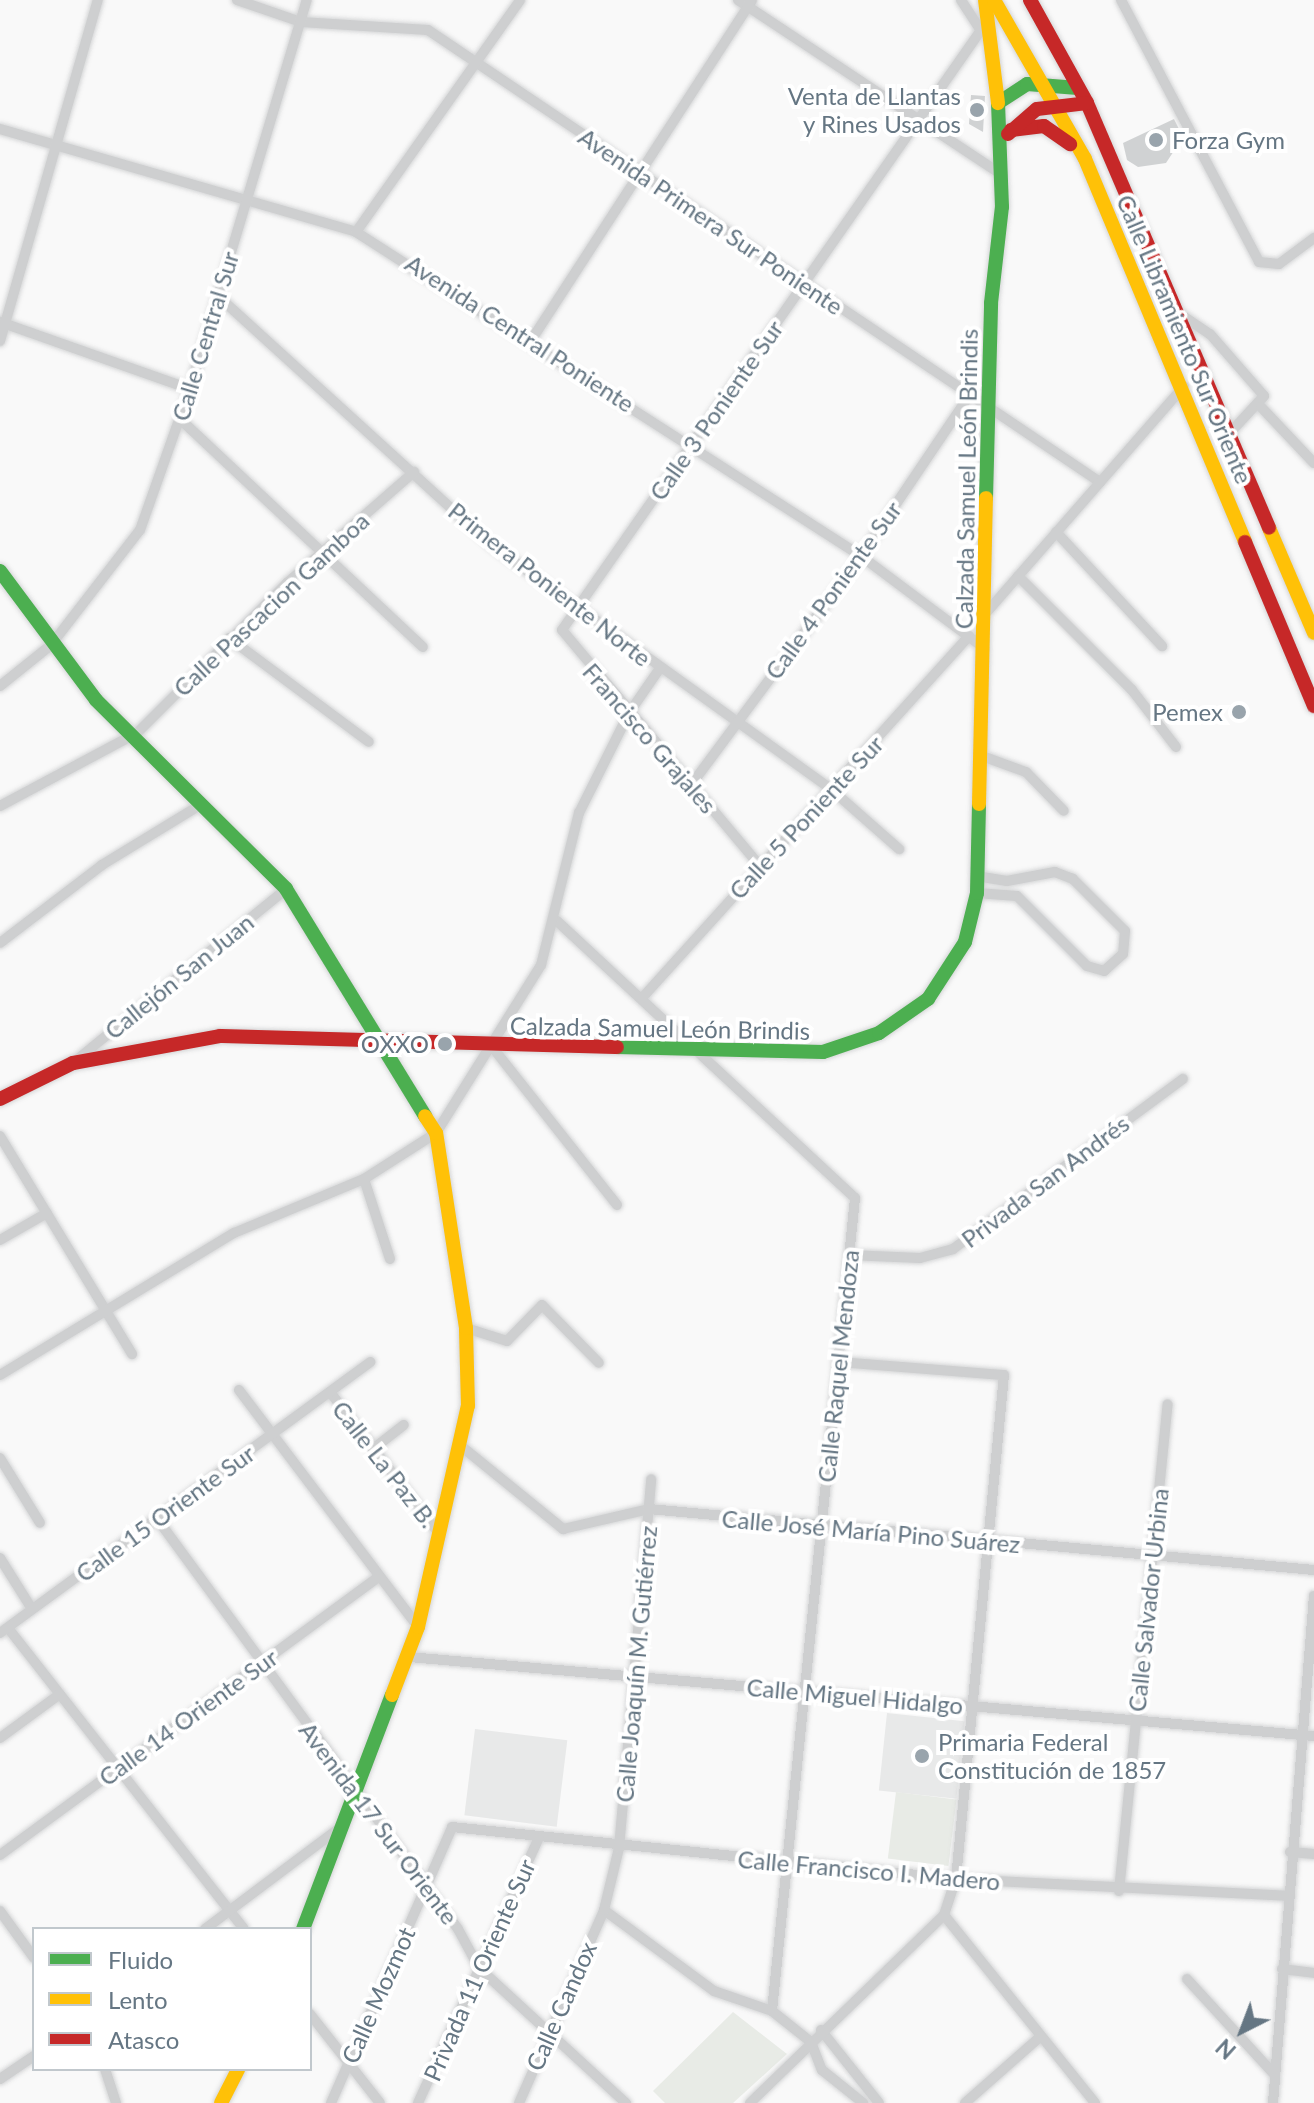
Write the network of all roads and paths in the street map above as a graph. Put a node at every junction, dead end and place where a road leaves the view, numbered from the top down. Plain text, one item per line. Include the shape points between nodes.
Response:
1 (98, 0) edge
2 (237, 0) edge
3 (307, 0) edge
4 (520, 0) edge
5 (738, 0) edge
6 (961, 0) edge
7 (985, 0) edge
8 (994, 0) edge
9 (1030, 0) edge
10 (1121, 0) edge
11 (750, 3) edge
12 (990, 17) junction
13 (301, 22) junction
14 (981, 31) junction
15 (481, 62) junction
16 (1042, 83) junction
17 (1078, 88) junction
18 (998, 103) junction
19 (1087, 103) junction
20 (1053, 106) junction
21 (917, 122) junction
22 (0, 129) edge
23 (1011, 130) junction
24 (54, 144) junction
25 (1000, 144) junction
26 (1085, 159) junction
27 (1002, 175) junction
28 (641, 178) junction
29 (246, 196) junction
30 (356, 232) junction
31 (1314, 238) edge
32 (805, 285) junction
33 (219, 297) junction
34 (1177, 312) junction
35 (2, 323) edge
36 (532, 339) junction
37 (0, 341) edge
38 (1184, 386) junction
39 (190, 389) junction
40 (971, 393) junction
41 (989, 405) junction
42 (1261, 407) junction
43 (180, 419) junction
44 (1228, 435) junction
45 (691, 444) junction
46 (1314, 463) edge
47 (414, 472) junction
48 (1100, 482) junction
49 (1056, 532) junction
50 (322, 553) junction
51 (861, 556) junction
52 (0, 571) edge
53 (1018, 576) junction
54 (579, 606) junction
55 (986, 613) junction
56 (1314, 633) edge
57 (969, 636) junction
58 (229, 638) junction
59 (51, 645) junction
60 (1162, 646) dead end
61 (423, 647) dead end
62 (986, 650) junction
63 (660, 668) junction
64 (0, 686) edge
65 (1314, 706) edge
66 (629, 713) junction
67 (737, 723) junction
68 (128, 733) junction
69 (369, 742) dead end
70 (1176, 747) dead end
71 (982, 756) junction
72 (691, 785) junction
73 (831, 789) junction
74 (0, 806) edge
75 (197, 807) junction
76 (1064, 811) dead end
77 (899, 849) dead end
78 (760, 866) junction
79 (977, 876) junction
80 (286, 889) junction
81 (977, 893) junction
82 (557, 921) junction
83 (0, 943) edge
84 (642, 998) junction
85 (382, 1039) junction
86 (493, 1048) junction
87 (700, 1052) junction
88 (73, 1063) junction
89 (1183, 1079) dead end
90 (0, 1099) edge
91 (436, 1133) junction
92 (0, 1136) edge
93 (364, 1179) junction
94 (617, 1205) dead end
95 (47, 1213) junction
96 (0, 1240) edge
97 (849, 1255) junction
98 (390, 1259) dead end
99 (108, 1311) junction
100 (466, 1328) junction
101 (132, 1354) dead end
102 (370, 1362) dead end
103 (838, 1362) junction
104 (599, 1363) dead end
105 (0, 1375) edge
106 (239, 1390) dead end
107 (330, 1392) junction
108 (1168, 1404) dead end
109 (404, 1425) dead end
110 (273, 1434) junction
111 (461, 1446) junction
112 (373, 1449) junction
113 (0, 1458) edge
114 (651, 1479) dead end
115 (649, 1509) junction
116 (158, 1520) junction
117 (40, 1523) dead end
118 (821, 1529) junction
119 (440, 1535) junction
120 (988, 1543) junction
121 (1155, 1557) junction
122 (0, 1558) edge
123 (1314, 1570) edge
124 (376, 1579) junction
125 (1314, 1596) edge
126 (32, 1609) junction
127 (418, 1627) junction
128 (4, 1630) edge
129 (409, 1657) junction
130 (261, 1663) junction
131 (638, 1677) junction
132 (804, 1691) junction
133 (60, 1694) junction
134 (1310, 1696) edge
135 (973, 1706) junction
136 (1135, 1720) junction
137 (1308, 1735) edge
138 (0, 1738) edge
139 (118, 1769) junction
140 (358, 1797) junction
141 (344, 1825) junction
142 (452, 1827) joint
143 (539, 1838) junction
144 (619, 1848) junction
145 (1290, 1852) junction
146 (1314, 1854) edge
147 (0, 1855) edge
148 (787, 1862) junction
149 (956, 1879) junction
150 (426, 1887) junction
151 (1119, 1891) junction
152 (1287, 1896) junction
153 (604, 1910) junction
154 (0, 1911) edge
155 (229, 1911) junction
156 (944, 1915) junction
157 (208, 1927) edge
158 (242, 1927) edge
159 (304, 1927) edge
160 (32, 1955) edge
161 (479, 1968) junction
162 (1282, 1969) junction
163 (1314, 1973) edge
164 (1187, 1979) dead end
165 (772, 2011) junction
166 (312, 2017) edge
167 (821, 2030) junction
168 (549, 2033) junction
169 (1041, 2036) junction
170 (811, 2042) junction
171 (32, 2057) edge
172 (348, 2063) junction
173 (106, 2071) edge
174 (237, 2071) edge
175 (1275, 2075) junction
176 (0, 2079) edge
177 (116, 2103) edge
178 (221, 2103) edge
179 (331, 2103) edge
180 (380, 2103) edge
181 (418, 2103) edge
182 (519, 2103) edge
183 (626, 2103) edge
184 (750, 2103) edge
185 (863, 2103) edge
186 (879, 2103) edge
187 (965, 2103) edge
188 (1095, 2103) edge
189 (1273, 2103) edge

1 - 24 street
2 - 13 street, Avenida Primera Sur Poniente
3 - 13 street, Calle Central Sur
4 - 15 street
5 - 11 street
6 - 14 street
7 - 12 street, Calzada Samuel León Brindis
8 - 16 street, Calle Libramiento Sur Oriente
9 - 17 street, Calle Libramiento Sur Oriente
10 - 31 street via 1259,262 1270,268
11 - 21 street
11 - 28 street
12 - 14 street, Calle 3 Poniente Sur
12 - 18 street, Calzada Samuel León Brindis
13 - 15 street, Avenida Primera Sur Poniente via 428,30
13 - 29 street, Calle Central Sur
14 - 21 street, Calle 3 Poniente Sur
15 - 28 street, Avenida Primera Sur Poniente
15 - 30 street
16 - 17 street
16 - 18 street
16 - 20 street, Calle Libramiento Sur Oriente
17 - 19 street, Calle Libramiento Sur Oriente
18 - 25 street, Calzada Samuel León Brindis
19 - 20 street
19 - 34 street, Calle Libramiento Sur Oriente
20 - 23 street via 1025,114
20 - 26 street, Calle Libramiento Sur Oriente
21 - 27 street
21 - 32 street, Calle 3 Poniente Sur
22 - 24 street, Avenida Central Poniente
23 - 25 street
23 - 26 street via 1044,126
24 - 29 street, Avenida Central Poniente
24 - 35 street
25 - 27 street, Calzada Samuel León Brindis
26 - 38 street, Calle Libramiento Sur Oriente
27 - 41 street, Calzada Samuel León Brindis
28 - 32 street, Avenida Primera Sur Poniente
28 - 36 street
29 - 30 street, Avenida Central Poniente
29 - 33 street, Calle Central Sur
30 - 36 street, Avenida Central Poniente
32 - 40 street, Avenida Primera Sur Poniente
32 - 45 street, Calle 3 Poniente Sur
33 - 39 street, Calle Central Sur
33 - 47 street, Primera Poniente Norte
34 - 42 street via 1191,317 1251,378 1264,396
34 - 44 street, Calle Libramiento Sur Oriente
35 - 37 street
35 - 39 street
36 - 45 street, Avenida Central Poniente
38 - 48 street
38 - 65 street, Calle Libramiento Sur Oriente
39 - 43 street, Calle Central Sur
40 - 41 street, Avenida Primera Sur Poniente
40 - 51 street, Calle 4 Poniente Sur
41 - 48 street, Avenida Primera Sur Poniente
41 - 55 street, Calzada Samuel León Brindis
42 - 44 street
42 - 46 street
43 - 50 street
43 - 59 street, Calle Central Sur via 140,530
44 - 56 street, Calle Libramiento Sur Oriente
45 - 51 street, Avenida Central Poniente
45 - 54 street, Calle 3 Poniente Sur
47 - 50 street, Calle Pascacion Gamboa
47 - 54 street, Primera Poniente Norte via 490,544
48 - 49 street
49 - 53 street
49 - 60 street
50 - 58 street, Calle Pascacion Gamboa
50 - 61 street
51 - 57 street, Avenida Central Poniente
51 - 67 street, Calle 4 Poniente Sur
52 - 59 street
53 - 55 street
53 - 70 street via 1132,690
54 - 63 street, Primera Poniente Norte
54 - 66 street, Francisco Grajales via 564,637
55 - 62 street, Calzada Samuel León Brindis
57 - 62 street, Avenida Central Poniente
57 - 73 street, Calle 5 Poniente Sur
58 - 68 street, Calle Pascacion Gamboa
58 - 69 street
59 - 64 street, Calle Central Sur
59 - 68 street
62 - 71 street, Calzada Samuel León Brindis
63 - 66 street
63 - 67 street, Primera Poniente Norte
66 - 72 street, Francisco Grajales
66 - 82 street via 575,825
67 - 72 street, Calle 4 Poniente Sur
67 - 73 street, Primera Poniente Norte
68 - 74 street, Calle Pascacion Gamboa
68 - 75 street
71 - 76 street via 1026,772
71 - 79 street, Calzada Samuel León Brindis
72 - 78 street, Francisco Grajales
73 - 77 street, Primera Poniente Norte
73 - 78 street, Calle 5 Poniente Sur
75 - 80 street
75 - 83 street via 102,865
78 - 84 street, Calle 5 Poniente Sur
79 - 81 street, Calzada Samuel León Brindis
79 - 81 street via 1007,881 1055,872 1073,879 1125,931 1123,954 1104,971 1087,966 1017,896
80 - 85 street
80 - 88 street, Callejón San Juan
81 - 87 street, Calzada Samuel León Brindis via 953,967 903,1020 823,1052
82 - 84 street
82 - 86 street
84 - 87 street
85 - 86 street, Calzada Samuel León Brindis
85 - 88 street, Calzada Samuel León Brindis via 174,1039
85 - 91 street
86 - 87 street, Calzada Samuel León Brindis
86 - 91 street
86 - 94 street
87 - 97 street, Calle Raquel Mendoza via 855,1198
88 - 90 street, Calzada Samuel León Brindis
89 - 97 street, Privada San Andrés via 953,1249 920,1258
91 - 93 street
91 - 100 street
92 - 95 street
93 - 98 street
93 - 99 street via 234,1233
95 - 96 street
95 - 99 street
97 - 103 street, Calle Raquel Mendoza
99 - 101 street
99 - 105 street
100 - 104 street via 507,1341 542,1305
100 - 111 street
102 - 107 street, Calle 15 Oriente Sur
103 - 118 street, Calle Raquel Mendoza
103 - 120 street via 1004,1375
106 - 110 street
107 - 110 street, Calle 15 Oriente Sur
107 - 112 street, Calle La Paz B.
108 - 121 street, Calle Salvador Urbina
109 - 112 street
110 - 116 street, Calle 15 Oriente Sur
110 - 124 street
111 - 115 street, Calle José María Pino Suárez via 563,1529
111 - 119 street
112 - 119 street, Calle La Paz B.
113 - 117 street
114 - 115 street, Calle Joaquín M. Gutiérrez
115 - 118 street, Calle José María Pino Suárez
115 - 131 street, Calle Joaquín M. Gutiérrez
116 - 126 street, Calle 15 Oriente Sur
116 - 130 street, Avenida 17 Sur Oriente
118 - 120 street, Calle José María Pino Suárez
118 - 132 street, Calle Raquel Mendoza
119 - 127 street
120 - 121 street, Calle José María Pino Suárez
120 - 135 street
121 - 123 street, Calle José María Pino Suárez
121 - 136 street, Calle Salvador Urbina
122 - 126 street
124 - 127 street
124 - 130 street, Calle 14 Oriente Sur
125 - 134 street
126 - 128 street, Calle 15 Oriente Sur
127 - 129 street
128 - 133 street
129 - 131 street, Calle Miguel Hidalgo
129 - 140 street
130 - 139 street, Calle 14 Oriente Sur
130 - 140 street, Avenida 17 Sur Oriente
131 - 132 street, Calle Miguel Hidalgo
131 - 144 street, Calle Joaquín M. Gutiérrez
132 - 135 street, Calle Miguel Hidalgo
132 - 148 street, Calle Raquel Mendoza
133 - 138 street
133 - 139 street
134 - 137 street
135 - 136 street, Calle Miguel Hidalgo
135 - 149 street
136 - 137 street, Calle Miguel Hidalgo
136 - 151 street, Calle Salvador Urbina
137 - 145 street
139 - 147 street, Calle 14 Oriente Sur
139 - 155 street
140 - 141 street
140 - 150 street, Avenida 17 Sur Oriente
141 - 155 street
141 - 159 street
142 - 143 street, Calle Francisco I. Madero
142 - 150 street, Calle Mozmot
143 - 144 street, Calle Francisco I. Madero
143 - 161 street, Privada 11 Oriente Sur
144 - 148 street, Calle Francisco I. Madero
144 - 153 street, Calle Joaquín M. Gutiérrez
145 - 146 street
145 - 152 street
148 - 149 street, Calle Francisco I. Madero
148 - 165 street, Calle Raquel Mendoza
149 - 151 street, Calle Francisco I. Madero
149 - 156 street
150 - 161 street, Avenida 17 Sur Oriente
150 - 172 street, Calle Mozmot
151 - 152 street, Calle Francisco I. Madero
152 - 162 street
153 - 165 street via 714,1991
153 - 168 street, Calle Candox
154 - 160 street
155 - 157 street
155 - 158 street
156 - 167 street
156 - 169 street
161 - 168 street, Avenida 17 Sur Oriente
161 - 181 street, Privada 11 Oriente Sur
162 - 163 street
162 - 175 street
164 - 175 street
165 - 170 street
166 - 172 street
167 - 170 street
167 - 186 street
168 - 182 street, Calle Candox
168 - 183 street, Avenida 17 Sur Oriente
169 - 187 street
169 - 188 street
170 - 184 street
170 - 185 street via 822,2070
171 - 176 street
172 - 179 street, Calle Mozmot
172 - 180 street
173 - 177 street
174 - 178 street
175 - 189 street

